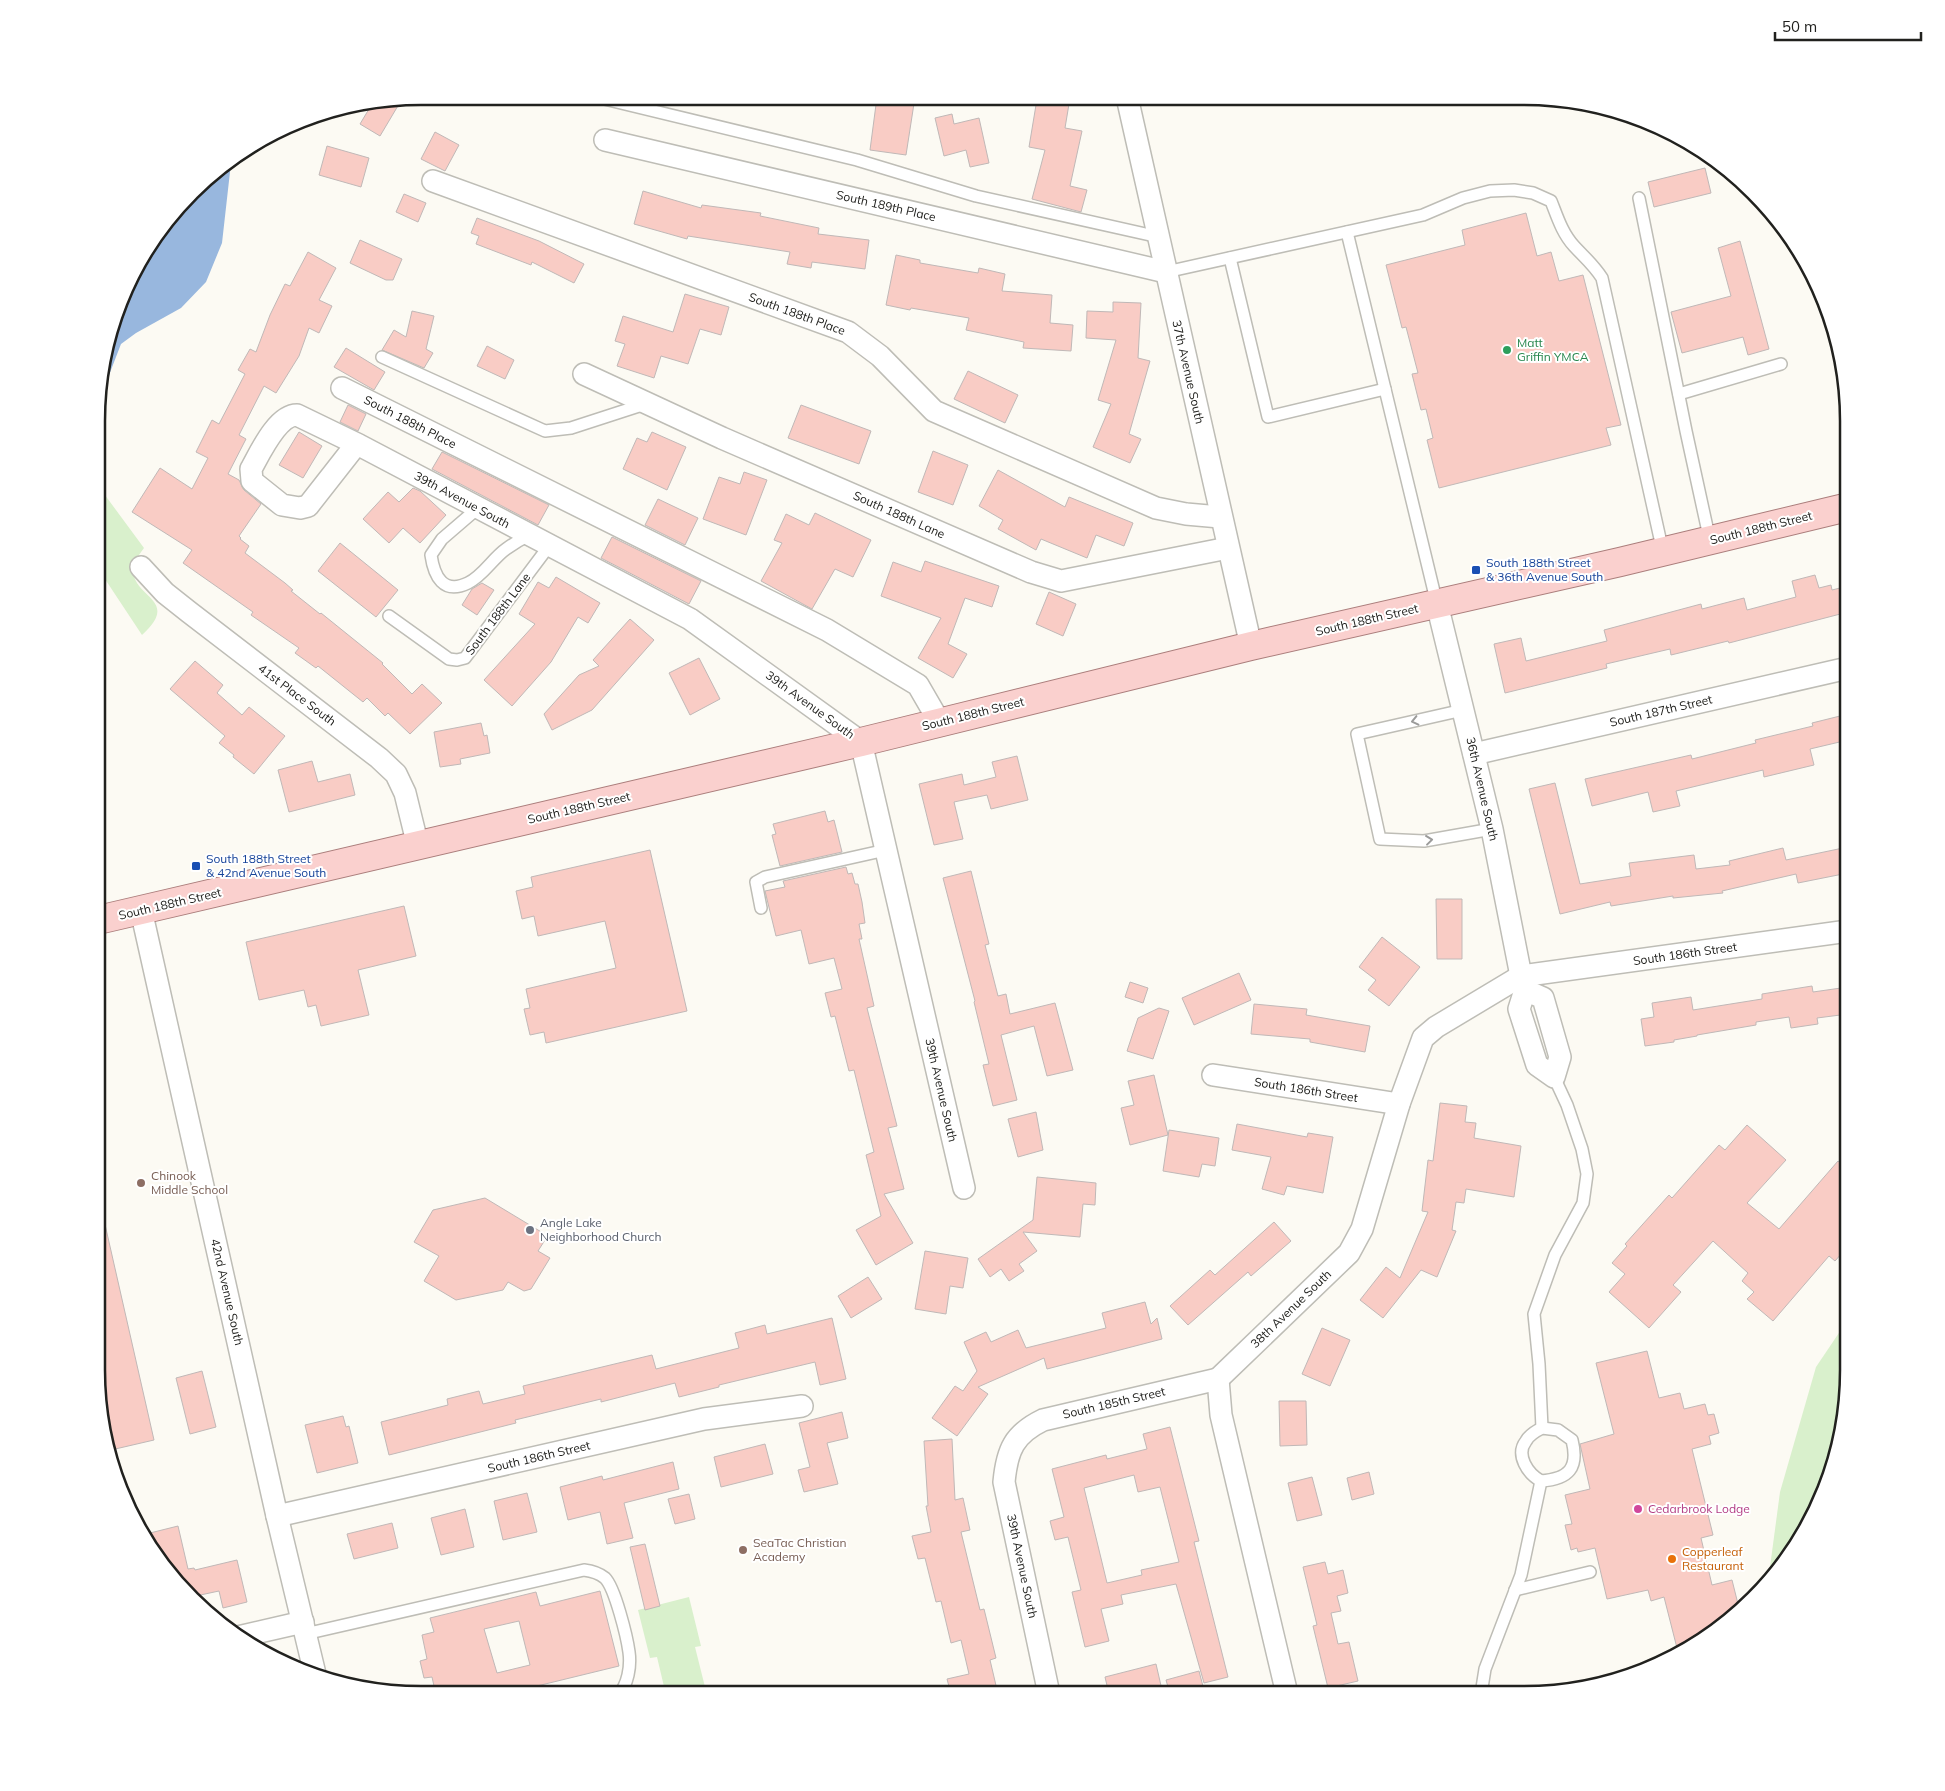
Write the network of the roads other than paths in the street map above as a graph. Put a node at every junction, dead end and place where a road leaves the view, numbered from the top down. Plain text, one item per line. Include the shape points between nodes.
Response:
1 (629, 105) edge
2 (1129, 105) edge
3 (605, 140) dead end
4 (433, 181) dead end
5 (1640, 198) dead end
6 (1347, 232) junction
7 (1159, 237) junction
8 (1230, 258) junction
9 (1166, 272) junction
10 (382, 357) dead end
11 (1781, 364) dead end
12 (584, 374) dead end
13 (342, 388) dead end
14 (1385, 389) junction
15 (1679, 394) junction
16 (647, 403) junction
17 (359, 445) junction
18 (478, 508) junction
19 (1840, 509) edge
20 (1220, 517) junction
21 (529, 535) junction
22 (1710, 541) junction
23 (549, 546) junction
24 (1228, 548) junction
25 (1663, 552) junction
26 (142, 567) dead end
27 (1437, 604) junction
28 (388, 616) dead end
29 (1251, 646) junction
30 (1840, 670) edge
31 (1463, 710) junction
32 (940, 723) junction
33 (861, 742) junction
34 (1474, 754) junction
35 (1492, 829) junction
36 (418, 846) junction
37 (886, 850) junction
38 (761, 908) dead end
39 (141, 910) junction
40 (105, 918) edge
41 (1840, 932) edge
42 (1523, 983) junction
43 (1213, 1075) dead end
44 (1554, 1077) joint
45 (1399, 1104) junction
46 (964, 1188) dead end
47 (1218, 1379) junction
48 (802, 1406) dead end
49 (1542, 1428) junction
50 (1016, 1440) joint
51 (1541, 1482) junction
52 (277, 1516) junction
53 (1590, 1572) dead end
54 (1515, 1590) junction
55 (304, 1628) junction
56 (250, 1635) edge
57 (313, 1667) edge
58 (625, 1686) edge
59 (1047, 1686) edge
60 (1284, 1686) edge
61 (1482, 1686) edge

1 - 7 lane via 857,160 976,196
2 - 7 street, 37th Avenue South
3 - 9 street, South 189th Place
4 - 20 street, South 188th Place via 848,332 880,356 934,411 1156,508
5 - 15 lane
6 - 8 lane
6 - 14 lane
6 - 25 lane via 1423,215 1463,198 1490,191 1514,190 1551,200 1573,245 1593,263 1602,278
7 - 9 street, 37th Avenue South
8 - 9 lane
8 - 14 lane via 1268,417
9 - 20 street, 37th Avenue South
10 - 16 lane via 545,431 571,428
11 - 15 lane
12 - 16 street, South 188th Lane
13 - 32 street, South 188th Place via 827,630 918,685
14 - 27 lane
15 - 22 lane
16 - 24 street, South 188th Lane via 1022,568 1062,581
17 - 17 street, 39th Avenue South via 291,415 278,426 251,469 250,476 282,505 308,506
17 - 18 street, 39th Avenue South
18 - 21 street, 39th Avenue South
18 - 21 lane via 442,539 431,555 434,571 441,582 451,586 468,583 504,550
19 - 22 main road, South 188th Street
20 - 24 street, 37th Avenue South
21 - 23 street, 39th Avenue South
22 - 25 main road, South 188th Street
23 - 28 lane, South 188th Lane via 464,658 450,659
23 - 33 street, 39th Avenue South via 690,619
24 - 29 street, 37th Avenue South
25 - 27 main road, South 188th Street
26 - 36 street, 41st Place South via 183,608 396,774 405,792
27 - 29 main road, South 188th Street
27 - 31 street, 36th Avenue South
29 - 32 main road, South 188th Street
30 - 34 street, South 187th Street
31 - 34 street, 36th Avenue South
31 -> 35 lane via 1357,734 1380,839 1424,841
32 - 33 main road, South 188th Street
33 - 36 main road, South 188th Street
33 - 37 street, 39th Avenue South
34 - 35 street, 36th Avenue South
35 - 42 street, 36th Avenue South
36 - 39 main road, South 188th Street
37 - 38 lane via 765,877 756,882
37 - 46 street, 39th Avenue South
39 - 40 main road, South 188th Street
39 - 52 street, 42nd Avenue South
41 - 42 street, South 186th Street
42 - 44 street via 1543,998 1560,1057
42 - 45 street, 38th Avenue South via 1436,1027 1423,1038
43 - 45 street, South 186th Street
44 - 49 lane via 1582,1149 1587,1174 1582,1203 1555,1255 1534,1314
45 - 47 street, 38th Avenue South via 1362,1229 1349,1253
47 - 50 street, South 185th Street via 1043,1420 1027,1428
47 - 60 street via 1221,1415
48 - 52 street, South 186th Street via 704,1419
49 - 51 lane via 1524,1442 1522,1452 1525,1468
49 - 51 lane via 1564,1432 1572,1440 1576,1454 1571,1469 1564,1477
50 - 59 street, 39th Avenue South via 1006,1461 1004,1482
51 - 54 lane
52 - 55 street, 42nd Avenue South
53 - 54 lane
54 - 61 lane via 1485,1669
55 - 56 street
55 - 57 street, 42nd Avenue South
55 - 58 lane via 584,1570 606,1579 615,1595 629,1652

